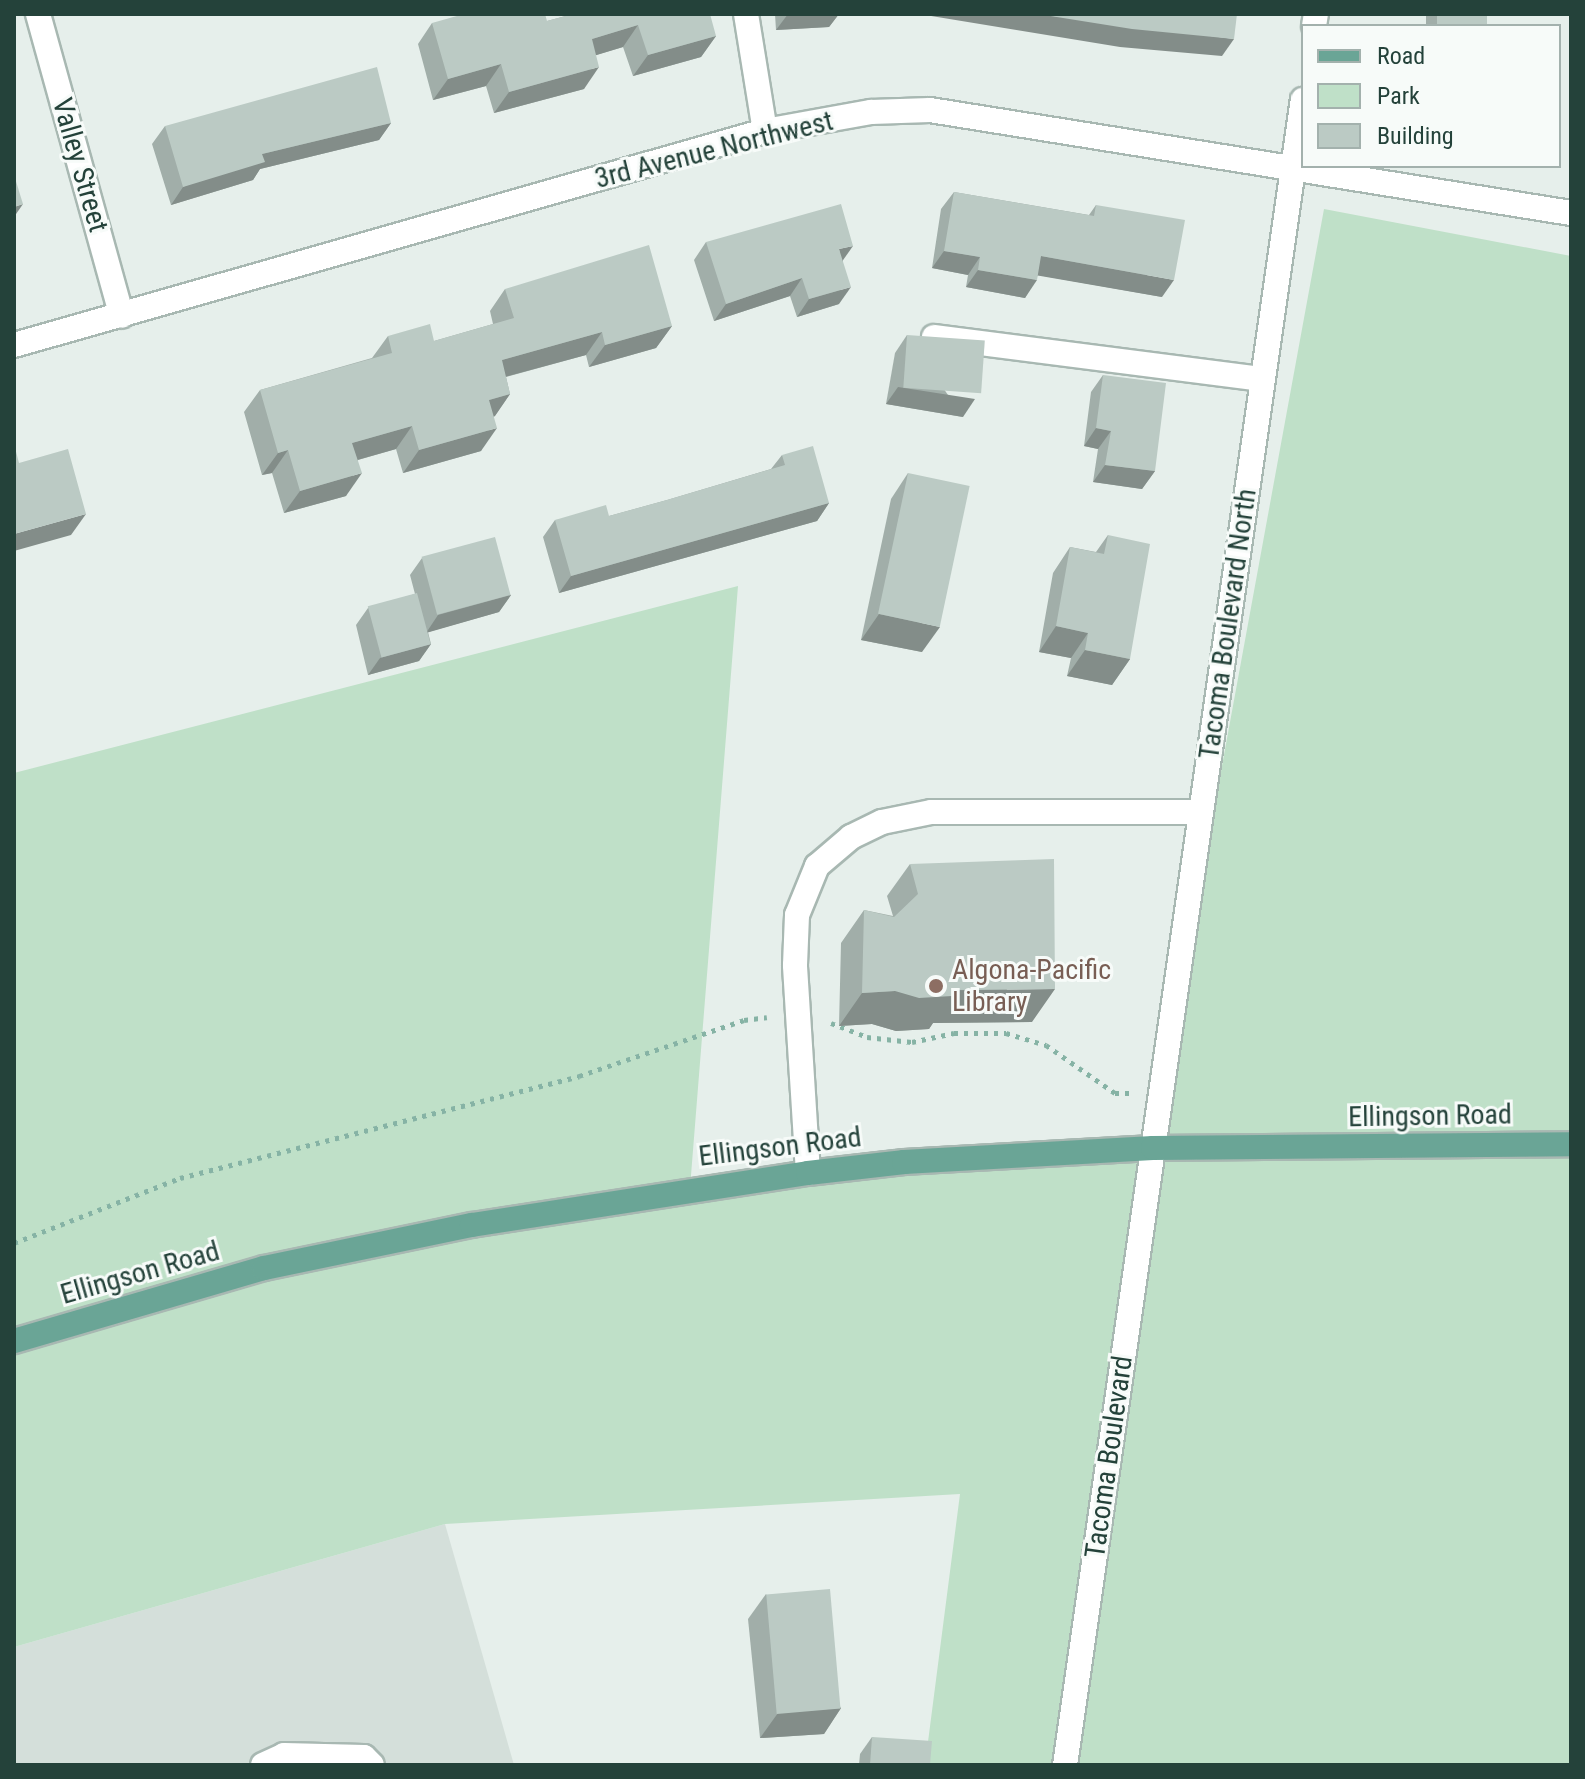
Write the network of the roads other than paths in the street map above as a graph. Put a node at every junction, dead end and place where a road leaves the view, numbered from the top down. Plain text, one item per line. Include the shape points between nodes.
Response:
1 (38, 14) edge
2 (746, 14) edge
3 (1301, 114) edge
4 (765, 131) junction
5 (1293, 168) junction
6 (1571, 213) edge
7 (122, 316) junction
8 (934, 337) edge
9 (14, 345) edge
10 (1262, 379) junction
11 (1201, 812) junction
12 (1571, 1144) edge
13 (1153, 1148) junction
14 (808, 1173) junction
15 (14, 1341) edge
16 (263, 1765) edge
17 (372, 1765) edge
18 (1065, 1765) edge

1 - 7 street, Valley Street
2 - 4 street
3 - 5 street, Tacoma Boulevard North
4 - 5 street, 3rd Avenue Northwest via 871,112 930,110
4 - 7 street, 3rd Avenue Northwest
5 - 6 street, 3rd Avenue Northwest
5 - 10 street, Tacoma Boulevard North
7 - 9 street, 3rd Avenue Northwest
8 - 10 street
10 - 11 street, Tacoma Boulevard North
11 - 13 street, Tacoma Boulevard North
11 - 14 street via 931,812 861,832 817,866 797,915
12 - 13 main road, Ellingson Road
13 - 14 main road, Ellingson Road via 904,1162
13 - 18 street, Tacoma Boulevard
14 - 15 main road, Ellingson Road via 472,1225 279,1265
16 - 17 street via 284,1755 364,1757

